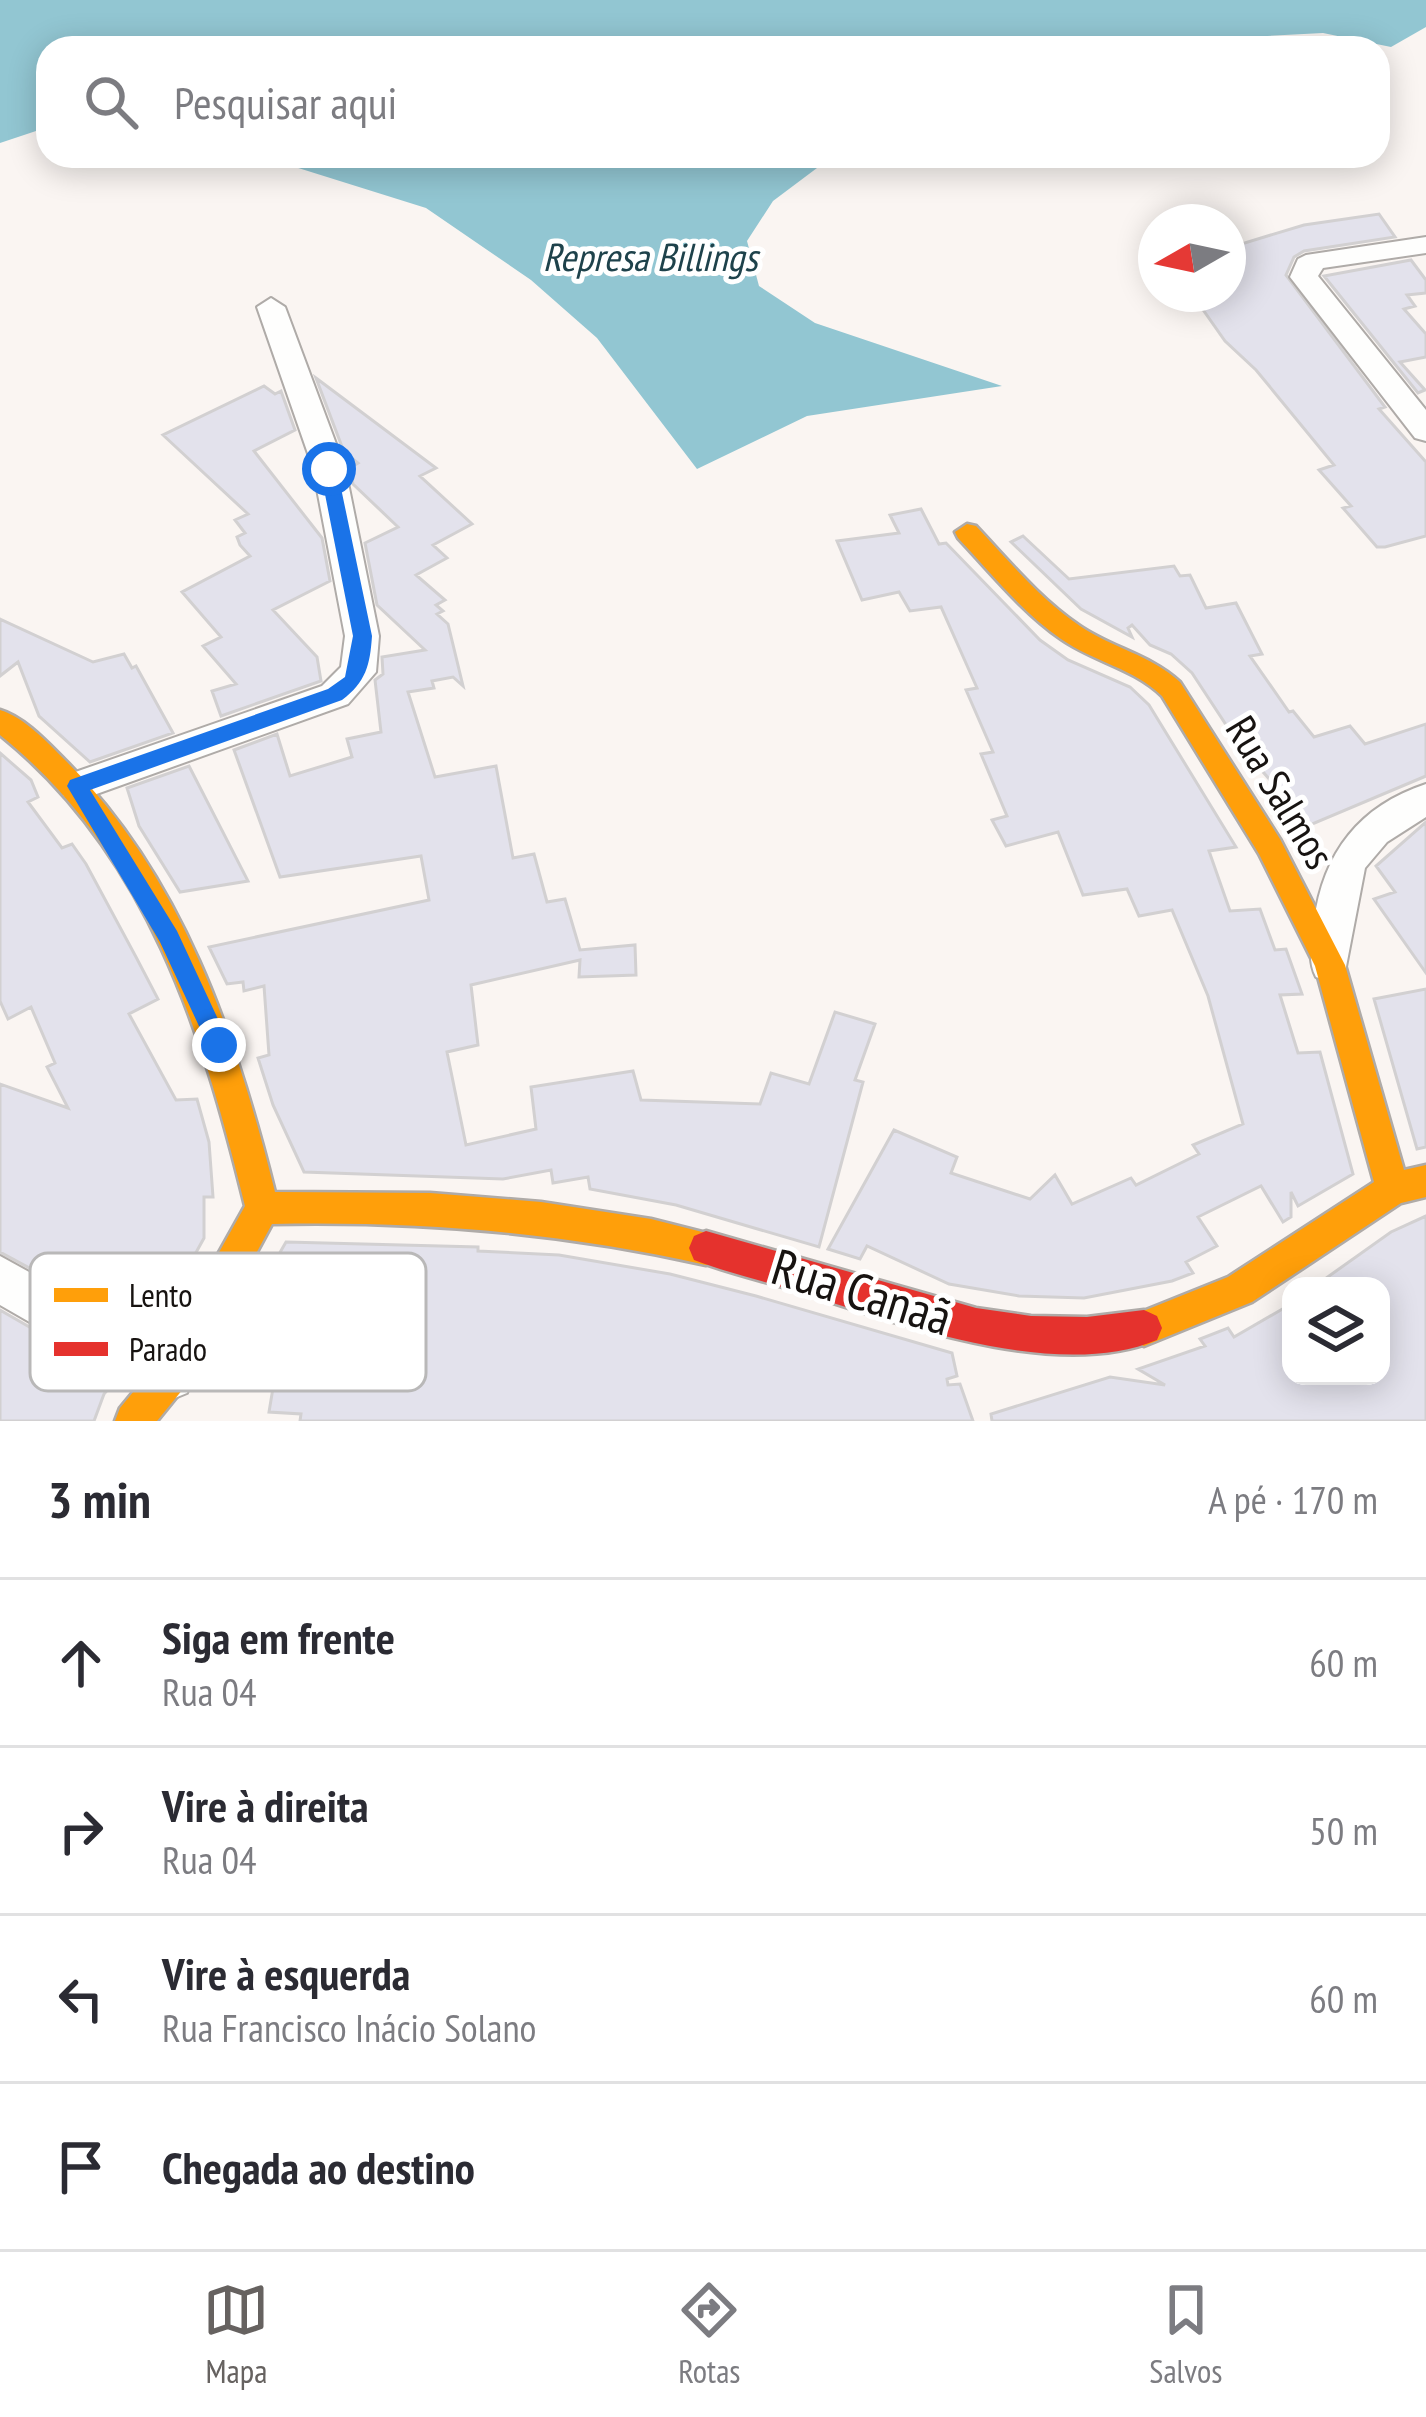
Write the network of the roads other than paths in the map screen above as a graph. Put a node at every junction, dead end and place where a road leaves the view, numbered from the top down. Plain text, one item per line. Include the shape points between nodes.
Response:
1 (1426, 244) edge
2 (271, 307) dead end
3 (1426, 431) edge
4 (967, 532) dead end
5 (0, 720) edge
6 (77, 786) junction
7 (1426, 799) edge
8 (1330, 965) junction
9 (1426, 1181) edge
10 (1393, 1189) junction
11 (262, 1208) junction
12 (237, 1253) edge
13 (0, 1279) edge
14 (30, 1296) edge
15 (158, 1391) edge
16 (133, 1421) edge

1 - 3 street via 1316,261 1304,277
2 - 6 street via 329,469 362,636 358,672 335,694
4 - 8 street, Rua Salmos via 1076,636 1161,676 1270,848
5 - 6 street
6 - 11 street via 169,937 219,1045
7 - 8 street via 1384,820 1339,874
8 - 10 street, Rua Salmos
9 - 10 street, Rua Canaã
10 - 11 street, Rua Canaã via 1220,1299 1143,1329 1077,1338 912,1311 666,1238 386,1204
11 - 12 street
13 - 14 street
15 - 16 street

